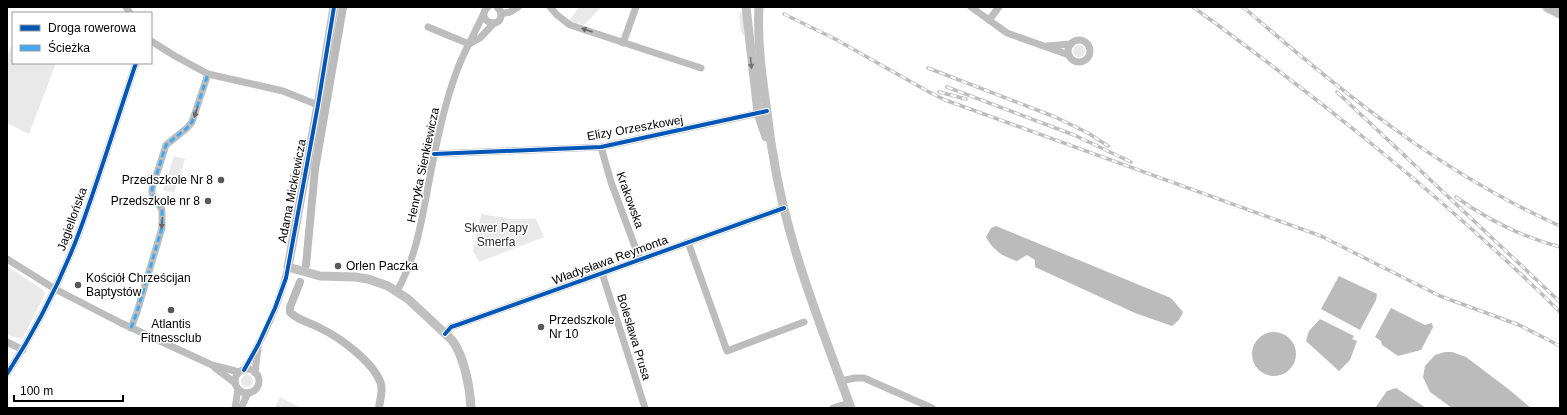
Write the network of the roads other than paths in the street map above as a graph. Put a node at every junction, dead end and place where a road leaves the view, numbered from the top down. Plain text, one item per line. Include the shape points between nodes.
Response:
1 (334, 7) edge
2 (497, 7) edge
3 (518, 7) edge
4 (550, 7) edge
5 (636, 7) edge
6 (746, 7) edge
7 (759, 7) edge
8 (972, 7) edge
9 (999, 7) edge
10 (1548, 7) edge
11 (486, 10) edge
12 (1560, 13) edge
13 (502, 14) junction
14 (989, 20) junction
15 (494, 23) junction
16 (428, 27) dead end
17 (152, 42) edge
18 (623, 43) junction
19 (469, 44) junction
20 (1071, 44) junction
21 (1043, 46) junction
22 (1069, 55) junction
23 (136, 64) edge
24 (701, 68) dead end
25 (208, 74) junction
26 (318, 105) junction
27 (762, 112) junction
28 (601, 147) junction
29 (434, 154) junction
30 (784, 208) junction
31 (688, 242) junction
32 (7, 259) edge
33 (640, 260) junction
34 (288, 267) junction
35 (602, 273) junction
36 (54, 290) junction
37 (397, 291) junction
38 (804, 322) dead end
39 (131, 328) junction
40 (444, 334) junction
41 (7, 342) edge
42 (258, 345) junction
43 (23, 350) junction
44 (212, 365) junction
45 (242, 371) junction
46 (255, 373) junction
47 (7, 374) edge
48 (841, 381) junction
49 (236, 386) junction
50 (248, 393) junction
51 (850, 405) edge
52 (235, 408) edge
53 (241, 408) edge
54 (471, 408) edge
55 (645, 408) edge
56 (833, 408) edge
57 (932, 408) edge

1 - 26 street, Adama Mickiewicza
2 - 13 street
3 - 13 street
18 -> 4 street via 570,25
5 - 18 street
6 -> 27 street
7 - 27 street
8 - 14 street
9 - 14 street
10 - 12 main road
11 - 15 street via 486,20
11 - 19 street, Henryka Sienkiewicza
13 - 15 street, Henryka Sienkiewicza via 499,21
14 - 21 street via 1007,33
15 - 19 street, Henryka Sienkiewicza via 480,38
16 - 19 street
17 - 25 street
18 - 24 street
19 - 29 street, Henryka Sienkiewicza via 454,80
20 - 21 street
20 - 22 street
20 - 22 street via 1076,41 1085,42 1090,47 1090,54 1086,60 1079,63 1072,60
21 - 22 street
23 - 36 street, Jagiellońska via 80,231
25 - 26 street via 283,92
25 -> 39 street via 192,122 166,145 152,189 152,194 162,210 162,228
26 - 34 street, Adama Mickiewicza
27 - 28 street, Elizy Orzeszkowej
27 - 30 street
28 - 29 street, Elizy Orzeszkowej
28 - 33 street, Krakowska
29 - 37 street, Henryka Sienkiewicza via 418,237 407,273
30 - 31 street, Władysława Reymonta
30 - 48 street via 809,293
31 - 33 street, Władysława Reymonta
31 - 38 street via 727,351
32 - 36 street
33 - 35 street, Władysława Reymonta
34 - 37 street via 320,276 368,279
34 - 42 street, Adama Mickiewicza via 275,308
35 - 40 street, Władysława Reymonta via 451,327
35 - 55 street, Bolesława Prusa
36 - 39 street
36 - 43 street, Jagiellońska
37 - 40 street
39 - 44 street
40 - 54 street via 457,346 460,354
41 - 43 street
42 - 45 street, Adama Mickiewicza
42 - 46 street, Adama Mickiewicza
43 - 47 street, Jagiellońska
44 - 45 street
44 - 49 street
45 - 46 street via 250,370
45 - 49 street via 236,377
46 - 50 street via 258,384 255,390
48 - 51 street
48 - 57 street via 864,378
49 - 50 street via 244,393
49 - 52 street
50 - 53 street
51 - 56 street

